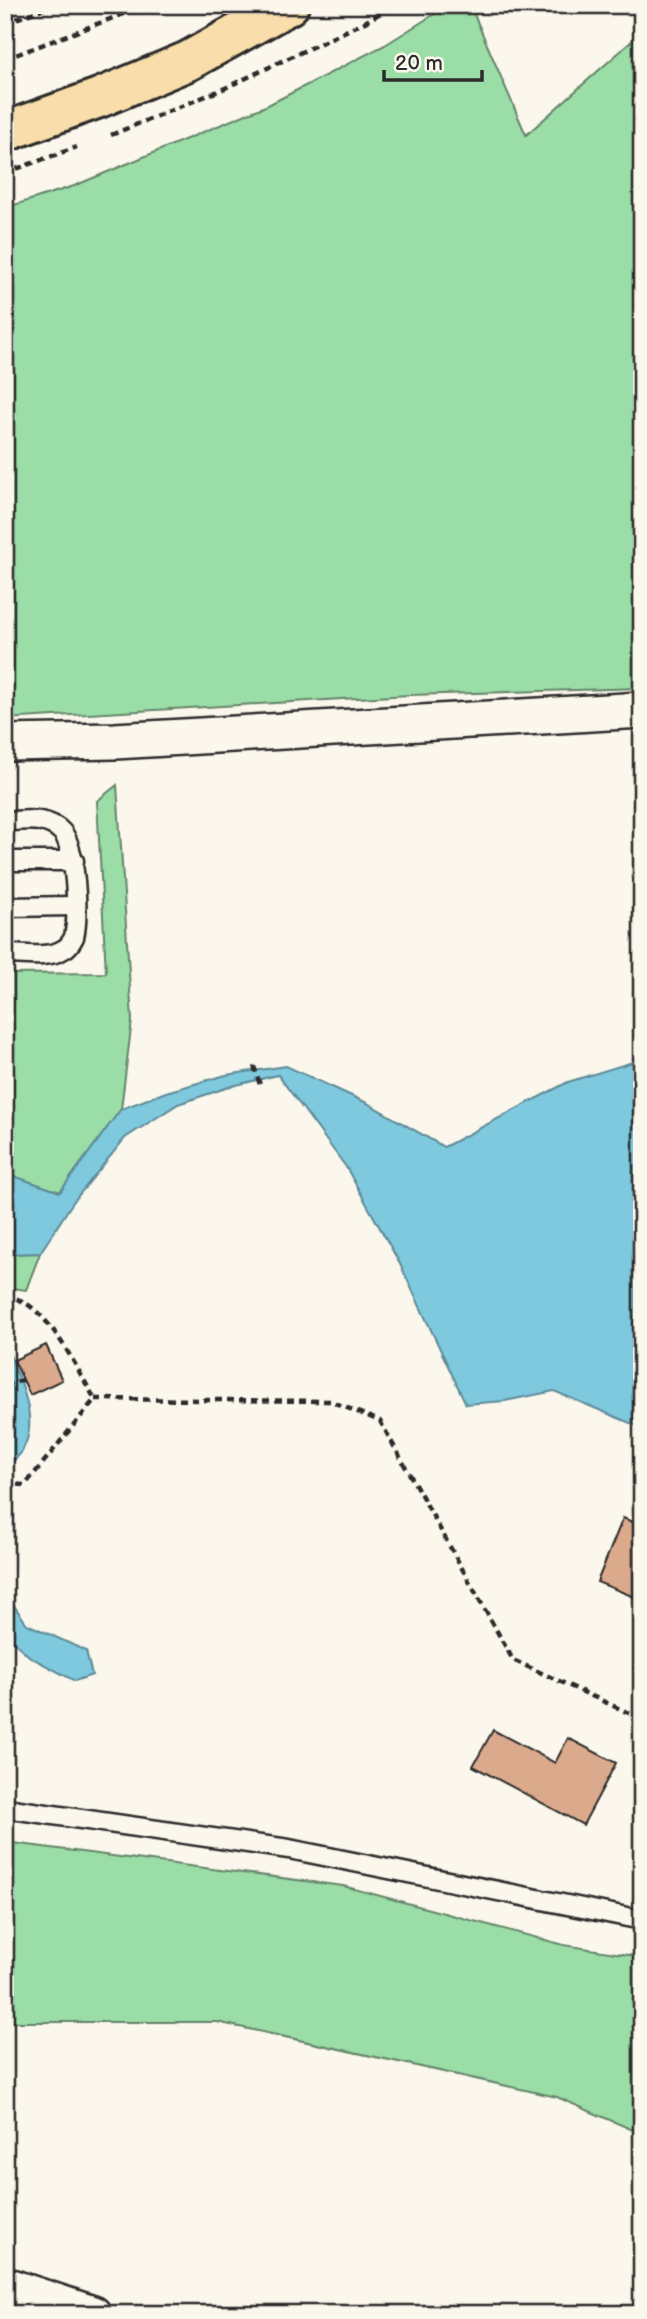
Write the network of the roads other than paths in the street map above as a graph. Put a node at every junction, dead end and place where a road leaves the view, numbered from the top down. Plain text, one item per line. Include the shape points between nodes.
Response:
1 (289, 5) edge
2 (5, 132) edge
3 (642, 710) edge
4 (5, 743) edge
5 (5, 821) edge
6 (74, 861) junction
7 (5, 862) edge
8 (75, 906) junction
9 (5, 907) edge
10 (5, 954) edge
11 (5, 1808) edge
12 (642, 1920) edge
13 (5, 2285) edge
14 (93, 2314) edge

1 - 2 main road via 188,61
3 - 4 street via 115,741
5 - 6 lane via 38,820 55,826 68,841
6 - 7 lane
6 - 8 lane
8 - 9 lane
8 - 10 lane via 74,937 64,949 54,954
11 - 12 lane via 289,1849
13 - 14 street

